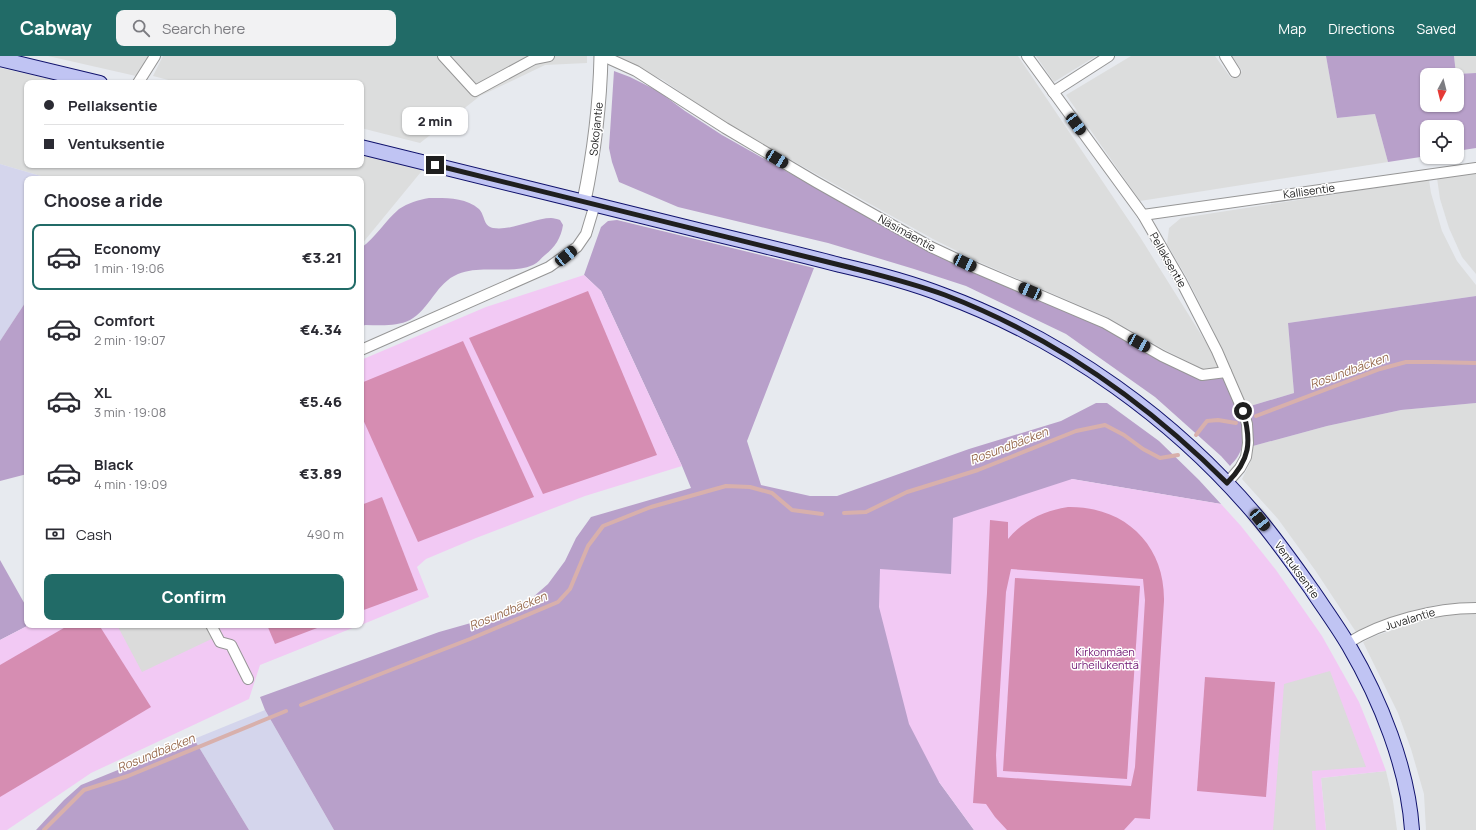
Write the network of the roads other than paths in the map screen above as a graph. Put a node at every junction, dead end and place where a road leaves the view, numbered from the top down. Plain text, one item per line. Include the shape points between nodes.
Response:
1 (154, 56) edge
2 (443, 56) edge
3 (549, 56) edge
4 (602, 56) edge
5 (1027, 56) edge
6 (1109, 56) edge
7 (1225, 56) edge
8 (533, 57) edge
9 (0, 59) edge
10 (1235, 72) dead end
11 (88, 80) edge
12 (140, 80) edge
13 (1053, 92) junction
14 (364, 148) edge
15 (1476, 168) edge
16 (590, 203) junction
17 (1143, 215) junction
18 (364, 349) edge
19 (1226, 372) junction
20 (1227, 483) junction
21 (1476, 608) edge
22 (212, 628) edge
23 (1348, 643) junction
24 (248, 679) dead end
25 (1412, 830) edge

1 - 12 street
2 - 8 street via 475,91
3 - 8 street
4 - 16 street, Sokojantie
4 - 19 street, Näsimäentie via 636,71 725,128 931,247 1105,323 1162,356 1202,375
5 - 13 street, Pellaksentie
6 - 13 street
7 - 10 street
9 - 11 main road
13 - 17 street, Pellaksentie
14 - 16 main road, Ventuksentie
15 - 17 street, Kallisentie
16 - 18 street via 586,234 577,247 549,266
16 - 20 main road, Ventuksentie via 907,282 945,295 1026,331 1114,386 1193,449
17 - 19 street, Pellaksentie via 1181,281
19 - 20 street, Pellaksentie via 1243,411 1248,443 1246,457
20 - 23 main road, Ventuksentie via 1260,520
21 - 23 street, Juvalantie via 1439,610 1372,631
22 - 24 street via 220,642 231,645
23 - 25 main road, Ventuksentie via 1366,676 1389,729 1408,797

